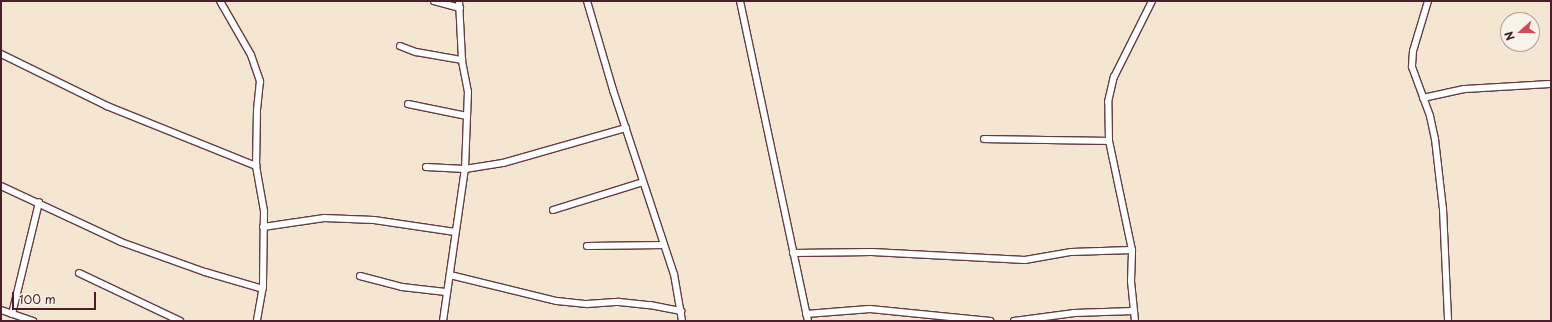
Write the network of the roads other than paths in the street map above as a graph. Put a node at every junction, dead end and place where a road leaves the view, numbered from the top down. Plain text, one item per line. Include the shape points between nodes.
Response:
1 (220, 1) edge
2 (434, 1) edge
3 (459, 1) edge
4 (587, 1) edge
5 (740, 1) edge
6 (1152, 1) edge
7 (1428, 1) edge
8 (460, 8) junction
9 (400, 46) dead end
10 (1, 54) edge
11 (462, 60) junction
12 (1551, 84) edge
13 (1423, 98) junction
14 (408, 104) dead end
15 (467, 116) junction
16 (626, 128) junction
17 (984, 139) dead end
18 (1109, 141) junction
19 (256, 166) junction
20 (426, 167) dead end
21 (465, 169) junction
22 (643, 182) junction
23 (1, 186) edge
24 (39, 202) junction
25 (553, 210) dead end
26 (263, 227) junction
27 (455, 232) junction
28 (664, 245) junction
29 (587, 246) dead end
30 (1132, 250) junction
31 (792, 253) junction
32 (79, 273) dead end
33 (450, 275) junction
34 (360, 276) dead end
35 (263, 289) junction
36 (446, 292) junction
37 (1, 310) edge
38 (681, 311) junction
39 (1134, 311) junction
40 (12, 314) junction
41 (806, 314) junction
42 (33, 321) edge
43 (180, 321) edge
44 (257, 321) edge
45 (443, 321) edge
46 (682, 321) edge
47 (808, 321) edge
48 (990, 321) edge
49 (1014, 321) edge
50 (1135, 321) edge
51 (1448, 321) edge

1 - 19 street via 251,55 260,81
2 - 8 street
3 - 8 street
4 - 16 street
5 - 31 street
6 - 18 street via 1112,84 1108,102
7 - 13 street via 1411,61
8 - 11 street
9 - 11 street via 416,52
10 - 19 street via 107,106
11 - 15 street via 468,92
12 - 13 street via 1464,89
13 - 51 street via 1435,139 1444,209
14 - 15 street
15 - 21 street
16 - 21 street via 535,155
16 - 22 street
17 - 18 street
18 - 30 street
19 - 26 street via 264,211
20 - 21 street
21 - 27 street
22 - 25 street
22 - 28 street
23 - 24 street
24 - 35 street via 121,242
24 - 40 street
26 - 27 street via 324,218 374,220
26 - 35 street
27 - 33 street
28 - 29 street
28 - 38 street via 679,289
30 - 31 street via 1071,252 1025,260 872,252
30 - 39 street
31 - 41 street
32 - 43 street
33 - 36 street
33 - 38 street via 557,301 587,304 627,303
34 - 36 street via 402,287
35 - 44 street
36 - 45 street via 447,303
37 - 40 street
38 - 46 street
39 - 49 street via 1074,313
39 - 50 street
40 - 42 street
41 - 47 street
41 - 48 street via 870,309

